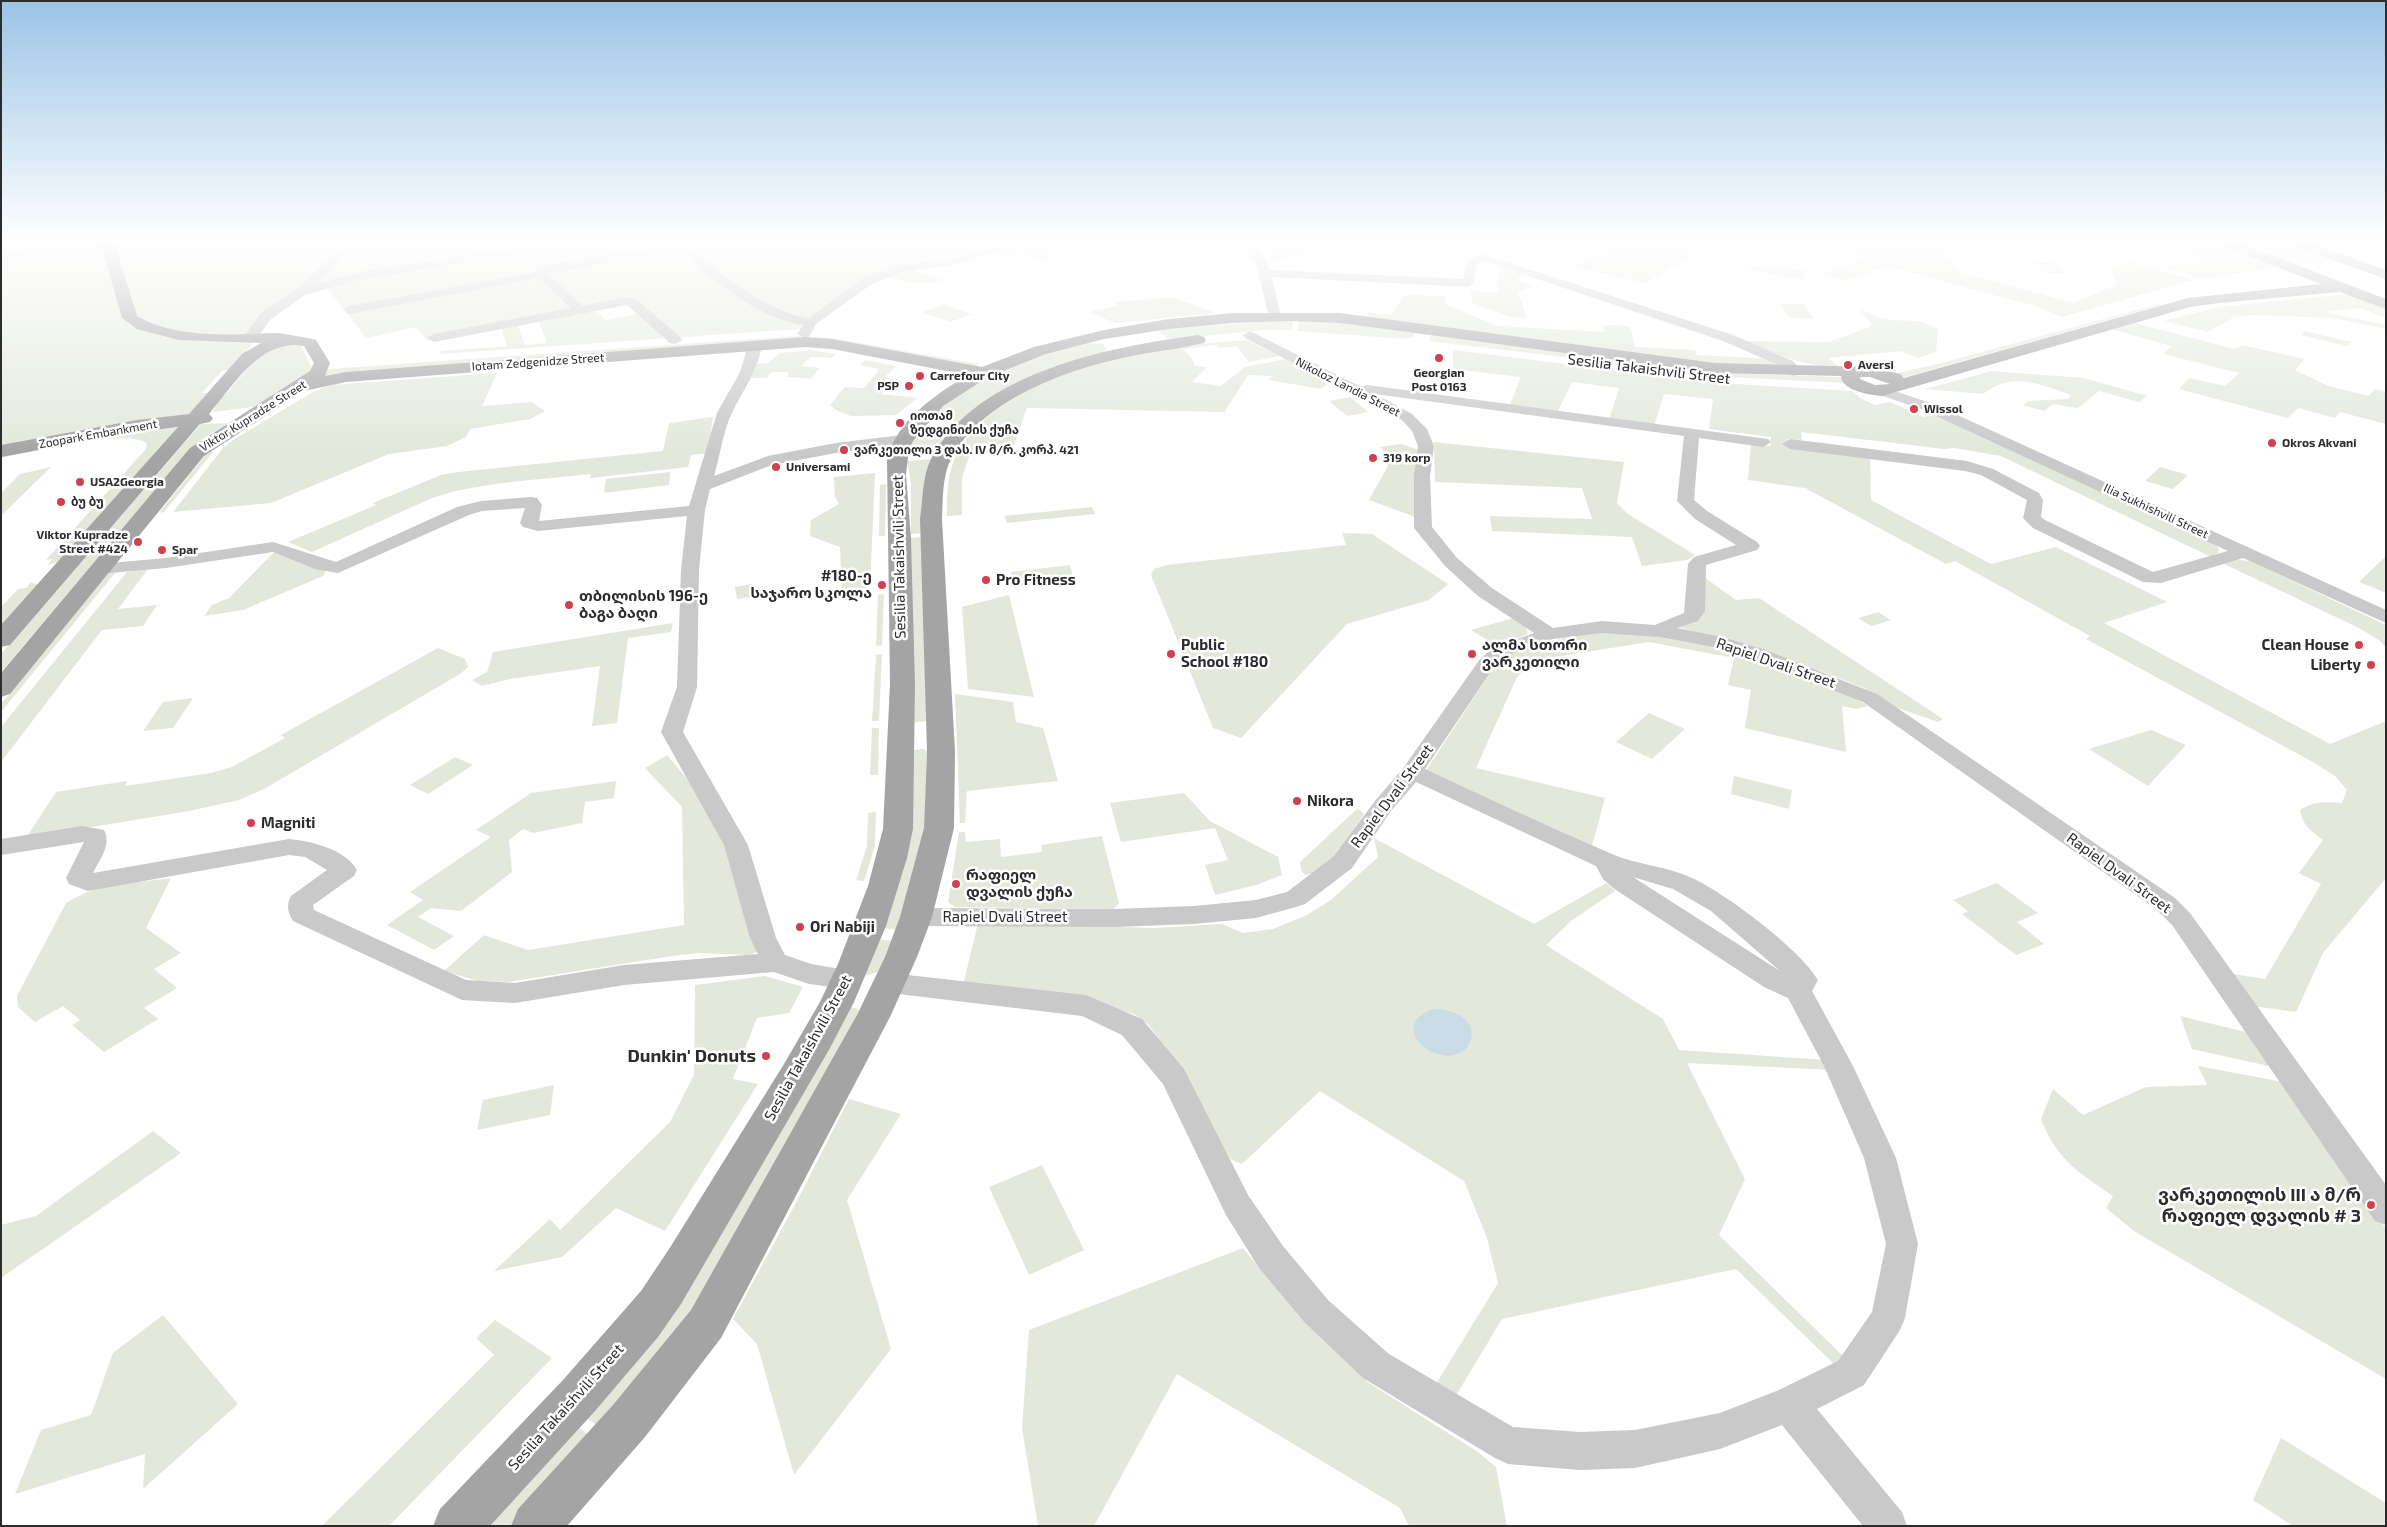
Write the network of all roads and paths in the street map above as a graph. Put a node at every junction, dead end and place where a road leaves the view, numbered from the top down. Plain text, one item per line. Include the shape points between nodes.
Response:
1 (129, 312) edge
2 (271, 312) edge
3 (353, 312) edge
4 (568, 312) edge
5 (644, 312) edge
6 (772, 312) edge
7 (827, 312) edge
8 (1273, 312) edge
9 (1650, 312) edge
10 (2124, 312) edge
11 (2131, 312) edge
12 (1274, 317) junction
13 (368, 321) dead end
14 (1161, 326) junction
15 (808, 328) junction
16 (1419, 329) junction
17 (1286, 334) dead end
18 (1250, 335) junction
19 (1233, 337) dead end
20 (434, 338) dead end
21 (1215, 338) dead end
22 (252, 339) junction
23 (675, 340) junction
24 (1381, 340) dead end
25 (1077, 341) junction
26 (1405, 341) junction
27 (308, 342) junction
28 (1178, 342) junction
29 (755, 346) junction
30 (1111, 355) junction
31 (248, 358) junction
32 (322, 363) junction
33 (1004, 364) junction
34 (1682, 370) junction
35 (1795, 372) junction
36 (985, 373) junction
37 (1868, 381) junction
38 (1900, 385) junction
39 (300, 387) junction
40 (1353, 387) junction
41 (1926, 406) junction
42 (258, 411) junction
43 (196, 419) junction
44 (1692, 433) junction
45 (1763, 442) dead end
46 (951, 444) junction
47 (1790, 444) dead end
48 (909, 448) junction
49 (1, 451) edge
50 (703, 486) junction
51 (696, 510) junction
52 (2245, 552) junction
53 (99, 569) junction
54 (2386, 617) edge
55 (1660, 631) junction
56 (1548, 634) junction
57 (1, 640) edge
58 (1, 689) edge
59 (940, 720) junction
60 (902, 723) junction
61 (941, 752) junction
62 (902, 754) junction
63 (1412, 772) junction
64 (1, 846) edge
65 (916, 917) junction
66 (776, 962) junction
67 (842, 991) junction
68 (882, 1000) junction
69 (2386, 1211) edge
70 (1789, 1404) junction
71 (456, 1526) edge
72 (535, 1526) edge
73 (1888, 1526) edge

1 - 22 main road via 134,322 147,328 187,336
2 - 22 street
3 - 13 street
4 - 20 street
5 - 23 street
6 - 15 street
7 - 15 street
8 - 12 street
9 - 35 street via 1728,338 1788,364
10 - 37 main road via 1908,366
11 - 38 main road
12 - 14 main road, Sesilia Takaishvili Street
12 - 16 main road, Sesilia Takaishvili Street via 1340,318
14 - 25 main road, Sesilia Takaishvili Street
14 - 28 main road via 1154,330 1153,335
15 - 23 main road, Iotam Zedgenidze Street
15 - 33 main road, Iotam Zedgenidze Street via 846,338
16 - 26 main road via 1424,334 1423,338
16 - 34 main road, Sesilia Takaishvili Street
17 - 18 main road
18 - 19 main road
18 - 40 street, Nikoloz Landia Street
21 - 28 main road
22 - 27 main road via 295,338
22 - 31 main road via 257,343
23 - 32 main road, Iotam Zedgenidze Street
24 - 26 main road, Sesilia Takaishvili Street
25 - 30 main road via 1110,343 1114,348
25 - 33 main road, Sesilia Takaishvili Street
26 - 34 main road, Sesilia Takaishvili Street
27 - 31 main road, Viktor Kupradze Street via 270,346
27 - 32 main road
28 - 30 main road
29 - 36 main road, Iotam Zedgenidze Street via 821,343
29 - 39 main road, Iotam Zedgenidze Street via 346,377
29 - 50 street via 744,378 724,413
30 - 46 main road via 1058,372 1013,393 977,415
31 - 43 main road, Viktor Kupradze Street
32 - 39 main road, Viktor Kupradze Street via 318,374
33 - 36 main road, Sesilia Takaishvili Street
34 - 35 main road, Sesilia Takaishvili Street
34 - 37 main road, Sesilia Takaishvili Street via 1746,381
35 - 37 main road, Sesilia Takaishvili Street
36 - 48 main road, Sesilia Takaishvili Street via 942,398 922,414
37 - 38 main road via 1894,389
37 - 41 street, Ilia Sukhishvili Street
38 - 41 street, Ilia Sukhishvili Street
39 - 42 main road, Viktor Kupradze Street
40 - 44 street
40 - 56 street, Nikoloz Landia Street via 1407,417 1419,429 1426,446 1422,469 1423,528 1429,536 1451,562 1485,592
41 - 52 street, Ilia Sukhishvili Street
42 - 43 main road, Zoopark Embankment
42 - 53 main road, Viktor Kupradze Street via 197,452
43 - 49 main road, Zoopark Embankment via 137,426
43 - 57 main road, Viktor Kupradze Street
44 - 45 street
44 - 55 street via 1685,501 1701,515 1751,546 1700,561 1697,564 1695,611 1691,617
46 - 48 main road
46 - 48 main road via 945,432 914,432
46 - 59 main road via 938,471 932,519
47 - 52 street via 1966,466 1987,472 2033,497 2032,518 2039,524 2150,578
48 - 50 street via 830,449 768,461
48 - 60 main road, Sesilia Takaishvili Street via 896,474
50 - 51 street
51 - 53 street via 538,526 530,523 534,505 531,502 481,506 463,511 338,568 273,547
51 - 66 street via 690,570 687,688 672,732 736,845 763,938
52 - 54 street, Ilia Sukhishvili Street
53 - 58 main road, Viktor Kupradze Street
55 - 56 street, Rapiel Dvali Street via 1602,627
55 - 69 street, Rapiel Dvali Street via 1756,653 1870,698 2166,904 2181,919
56 - 63 street, Rapiel Dvali Street via 1500,652 1487,663
59 - 60 main road via 916,728
59 - 61 main road
60 - 62 main road, Sesilia Takaishvili Street
61 - 62 main road via 936,745 924,741 910,745
61 - 65 main road via 939,828
62 - 67 main road, Sesilia Takaishvili Street via 898,835 874,917
63 - 65 street, Rapiel Dvali Street via 1343,862 1296,898 1256,909 1194,916
63 - 70 street via 1606,861 1622,882 1768,976 1798,991 1838,1066 1880,1158 1902,1244 1888,1318 1851,1373
64 - 66 street via 82,834 95,836 96,842 78,878 88,882 279,848 302,847 346,870 300,902 302,915 462,990 515,993 624,975
65 - 68 main road
66 - 67 street
67 - 68 main road via 851,998 869,1002
67 - 71 main road, Sesilia Takaishvili Street via 778,1106 657,1304 584,1393
68 - 70 street via 1086,1006 1132,1027 1174,1077 1237,1205 1272,1257 1316,1311 1376,1366 1508,1445 1580,1451 1635,1449 1720,1432
68 - 72 main road via 706,1324 629,1422
70 - 73 street

